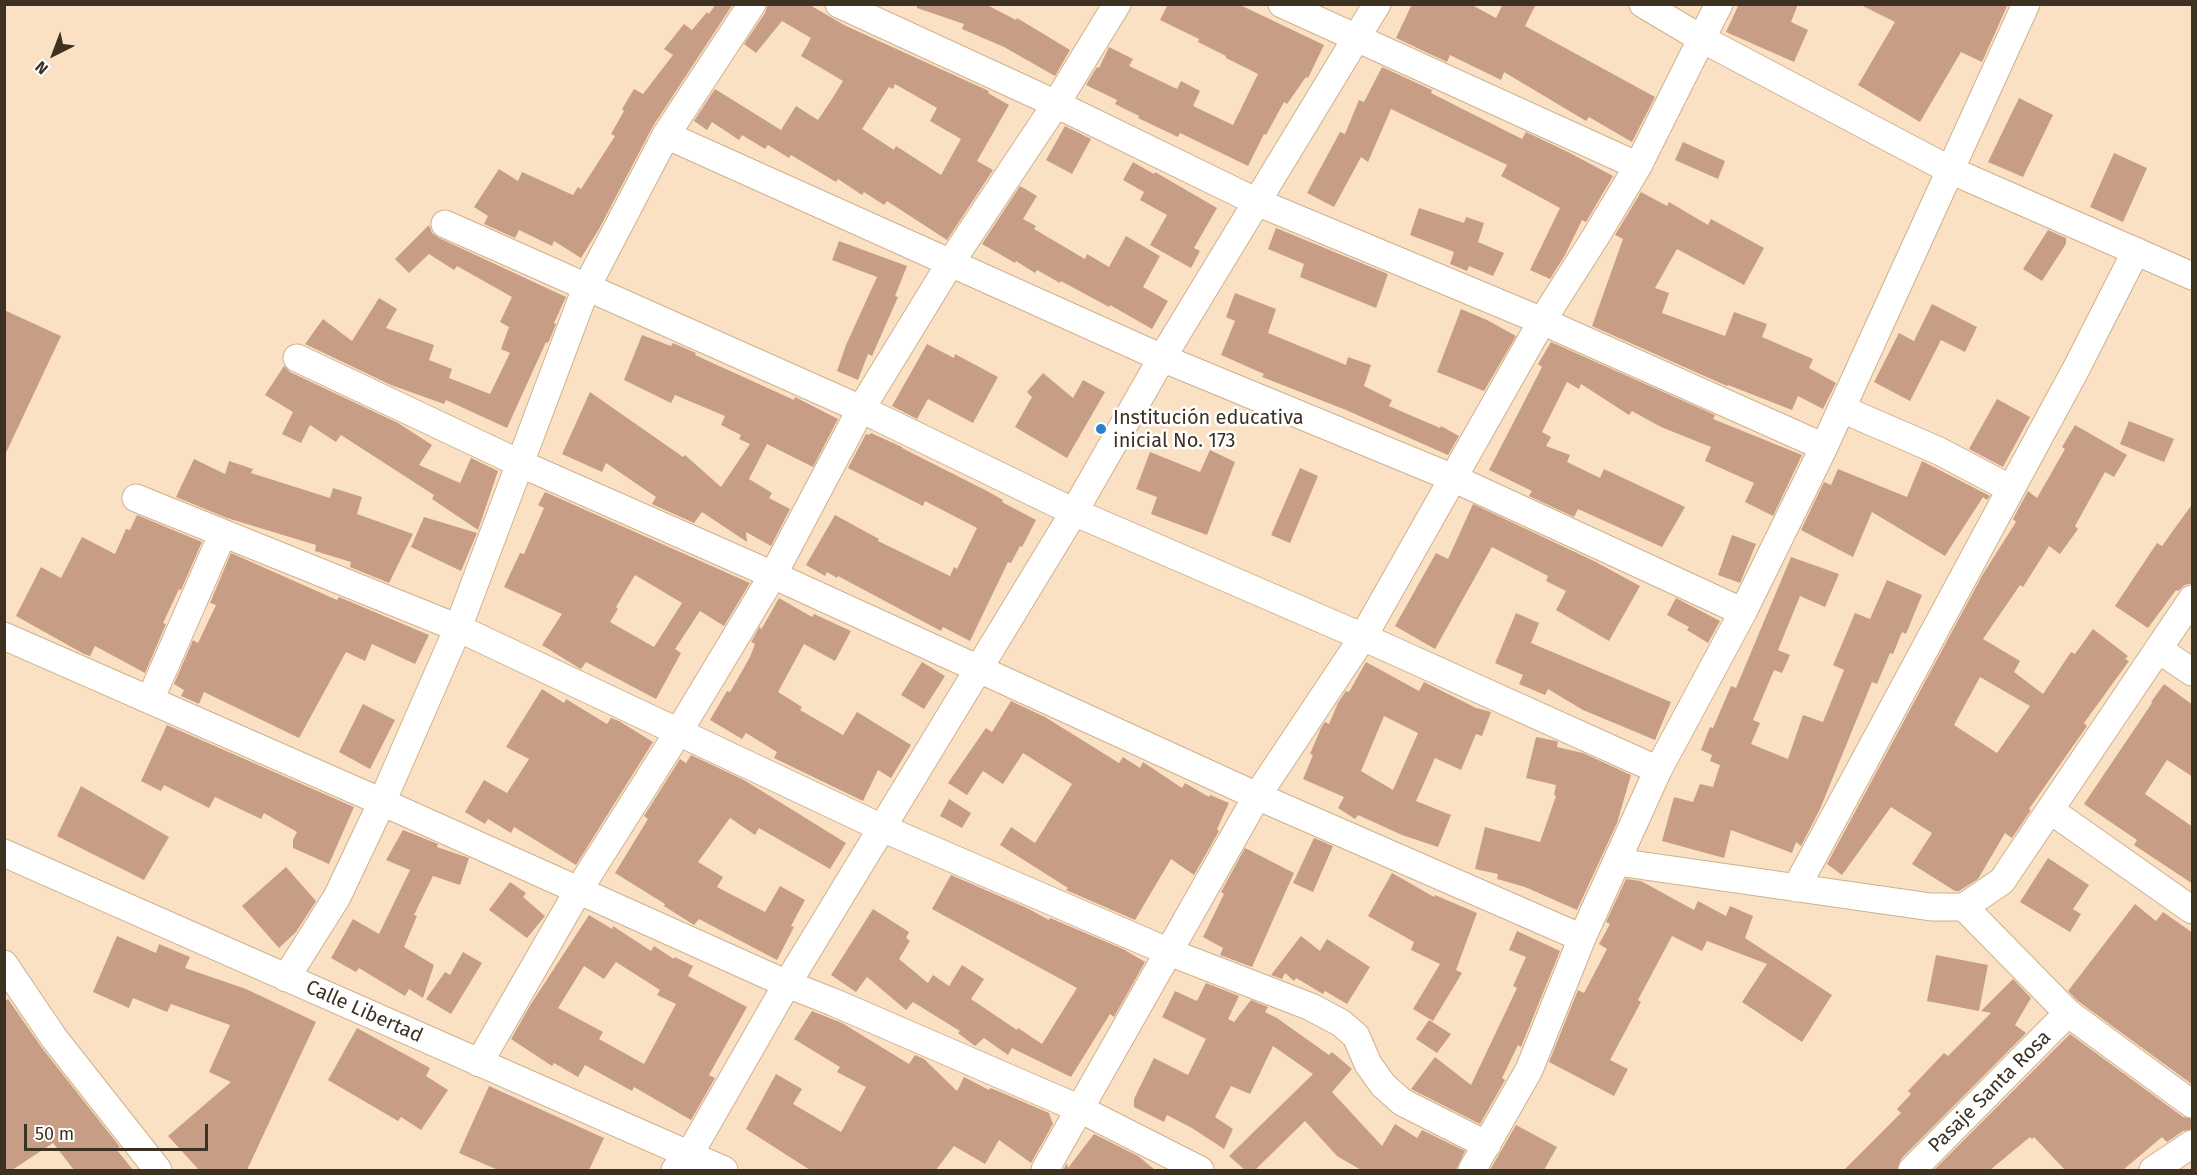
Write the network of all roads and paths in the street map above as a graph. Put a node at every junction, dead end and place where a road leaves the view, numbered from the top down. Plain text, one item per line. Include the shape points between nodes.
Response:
1 (752, 4) edge
2 (839, 4) edge
3 (1117, 4) edge
4 (1282, 4) edge
5 (1377, 4) edge
6 (1643, 4) edge
7 (1719, 4) edge
8 (2022, 6) edge
9 (1356, 37) junction
10 (1702, 39) junction
11 (1056, 104) junction
12 (666, 135) junction
13 (1638, 166) junction
14 (1950, 170) junction
15 (1257, 202) junction
16 (446, 224) dead end
17 (2136, 251) junction
18 (951, 262) junction
19 (2193, 276) edge
20 (586, 288) junction
21 (1542, 321) junction
22 (297, 358) dead end
23 (1162, 358) junction
24 (1842, 408) junction
25 (861, 409) junction
26 (1824, 447) junction
27 (519, 463) junction
28 (1453, 478) junction
29 (2011, 489) junction
30 (136, 498) dead end
31 (1074, 512) junction
32 (223, 533) junction
33 (773, 575) junction
34 (2193, 598) edge
35 (1743, 612) junction
36 (458, 628) junction
37 (4, 636) edge
38 (1363, 637) junction
39 (2158, 649) junction
40 (978, 669) junction
41 (2193, 672) edge
42 (150, 700) junction
43 (679, 731) junction
44 (1658, 770) junction
45 (1257, 796) junction
46 (382, 802) junction
47 (2050, 810) junction
48 (882, 828) junction
49 (4, 853) edge
50 (1617, 862) junction
51 (1796, 888) junction
52 (578, 891) junction
53 (1964, 907) junction
54 (2193, 910) edge
55 (1582, 938) junction
56 (1169, 952) junction
57 (4, 964) edge
58 (286, 978) junction
59 (787, 984) junction
60 (2068, 1013) junction
61 (479, 1063) junction
62 (2193, 1104) edge
63 (1080, 1109) junction
64 (2193, 1144) edge
65 (1486, 1145) junction
66 (682, 1163) edge
67 (151, 1168) edge
68 (724, 1170) edge
69 (1044, 1170) edge
70 (1200, 1170) edge
71 (1472, 1170) edge
72 (1912, 1170) edge
73 (2152, 1170) edge

1 - 12 street
2 - 11 street
3 - 11 street
4 - 9 street
5 - 9 street
6 - 10 street
7 - 10 street
8 - 14 street
9 - 13 street
9 - 15 street
10 - 13 street
10 - 14 street
11 - 15 street
11 - 18 street
12 - 18 street
12 - 20 street
13 - 21 street
14 - 17 street
14 - 24 street
15 - 21 street
15 - 23 street
16 - 20 street
17 - 19 street
17 - 29 street
18 - 23 street
18 - 25 street
20 - 25 street
20 - 27 street
21 - 26 street
21 - 28 street
22 - 27 street
23 - 28 street
23 - 31 street
24 - 26 street
24 - 29 street via 1939,451
25 - 31 street
25 - 33 street
26 - 35 street
27 - 33 street
27 - 36 street
28 - 35 street
28 - 38 street
29 - 51 street
30 - 32 street
31 - 38 street
31 - 40 street
32 - 36 street
32 - 42 street
33 - 40 street
33 - 43 street
34 - 39 street
35 - 44 street
36 - 43 street
36 - 46 street
37 - 42 street
38 - 44 street
38 - 45 street
39 - 41 street
39 - 47 street
40 - 45 street
40 - 48 street
42 - 46 street
43 - 48 street
43 - 52 street
44 - 50 street
45 - 55 street
45 - 56 street
46 - 52 street
46 - 58 street via 337,897
47 - 53 street via 2002,881
47 - 54 street
48 - 56 street
48 - 59 street
49 - 58 street, Calle Libertad
50 - 51 street
50 - 55 street
51 - 53 street via 1931,907
52 - 59 street
52 - 61 street
53 - 60 street
55 - 65 street via 1529,1070
56 - 63 street
56 - 65 street via 1311,1007 1341,1023 1356,1036 1368,1064 1383,1085 1402,1102
57 - 67 street
58 - 61 street, Calle Libertad
59 - 63 street
59 - 66 street
60 - 62 street
60 - 72 street, Pasaje Santa Rosa
61 - 66 street, Calle Libertad
63 - 69 street
63 - 70 street
64 - 73 street
65 - 71 street
66 - 68 street, Calle Libertad

